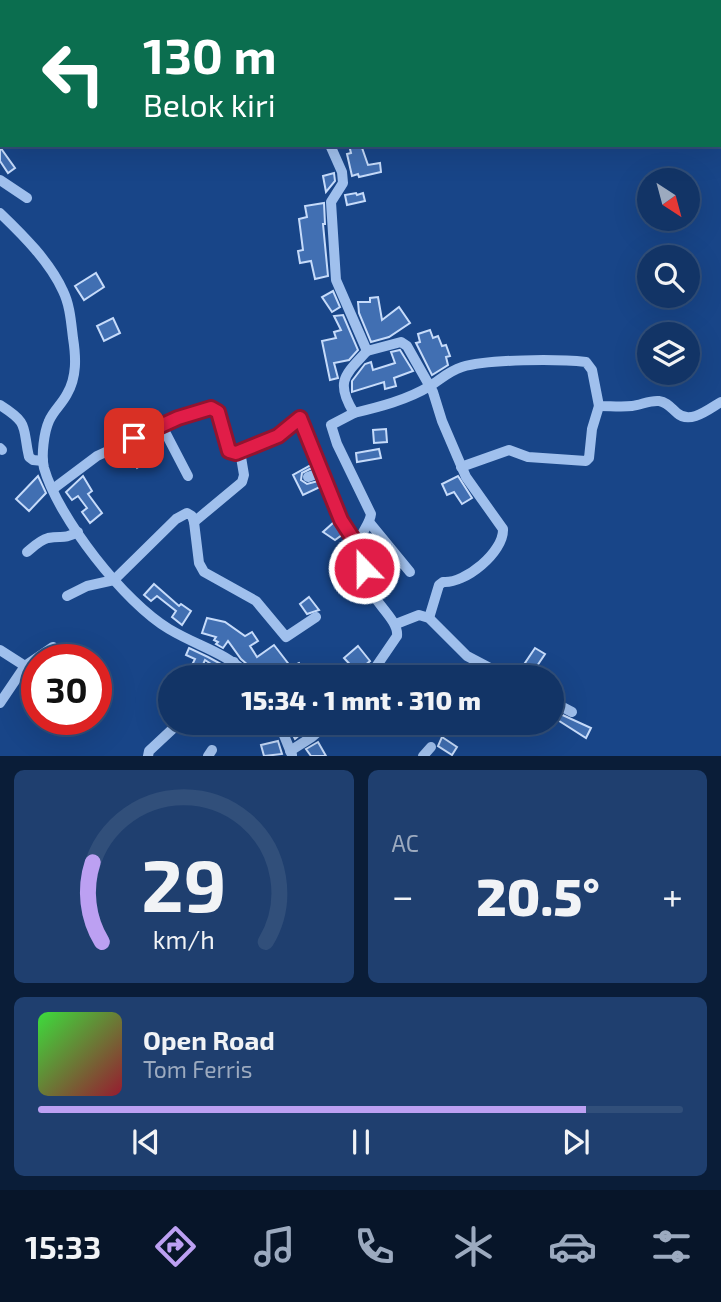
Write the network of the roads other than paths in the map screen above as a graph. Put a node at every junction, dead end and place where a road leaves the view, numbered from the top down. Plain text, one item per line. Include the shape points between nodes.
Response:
1 (331, 147) edge
2 (0, 180) edge
3 (27, 198) dead end
4 (0, 213) edge
5 (367, 351) junction
6 (430, 386) junction
7 (721, 401) edge
8 (0, 405) edge
9 (599, 405) junction
10 (354, 413) junction
11 (162, 426) junction
12 (240, 451) junction
13 (43, 461) junction
14 (461, 467) junction
15 (322, 472) junction
16 (188, 476) dead end
17 (308, 477) dead end
18 (53, 489) junction
19 (194, 522) junction
20 (369, 522) junction
21 (78, 532) junction
22 (359, 548) junction
23 (27, 552) dead end
24 (410, 572) dead end
25 (114, 580) junction
26 (67, 596) dead end
27 (316, 617) dead end
28 (429, 618) junction
29 (396, 624) junction
30 (0, 650) edge
31 (234, 662) junction
32 (21, 663) edge
33 (230, 665) edge
34 (237, 665) edge
35 (377, 665) edge
36 (485, 665) edge
37 (21, 673) edge
38 (0, 703) edge
39 (564, 708) edge
40 (572, 712) dead end
41 (166, 735) edge
42 (284, 735) edge
43 (314, 735) edge
44 (431, 747) dead end
45 (291, 754) edge
46 (148, 756) edge
47 (423, 756) edge

1 - 5 street via 344,183 331,202 337,280
2 - 3 street
4 - 13 street via 55,276 71,320 74,378 49,420
5 - 6 street via 404,343
5 - 10 street via 343,383
6 - 9 street via 465,366 586,362
6 - 10 street
6 - 14 street
7 - 9 street via 687,418 662,401
8 - 13 street via 18,416 25,428 29,457
9 - 14 street via 586,461 528,457 509,450
10 - 20 street via 331,425 370,514
11 - 12 street via 214,409 229,451
11 - 16 street
11 - 18 street via 97,456
12 - 15 street via 278,436 300,418
12 - 19 street via 242,482
13 - 18 street
14 - 28 street via 501,524 503,534 489,556 465,578 439,585
15 - 17 street
15 - 22 street via 341,520
18 - 21 street
19 - 25 street via 190,514 181,514
19 - 27 street via 204,572 256,601 284,635
20 - 22 street
20 - 24 street
21 - 23 street via 64,540 43,540
21 - 25 street
22 - 29 street via 374,600
25 - 26 street
25 - 31 street via 170,629
28 - 29 street via 419,615
28 - 36 street via 467,656
29 - 35 street via 397,636
30 - 32 street
31 - 33 street
31 - 34 street
37 - 38 street
39 - 40 street
41 - 46 street
42 - 45 street
43 - 45 street
44 - 47 street

